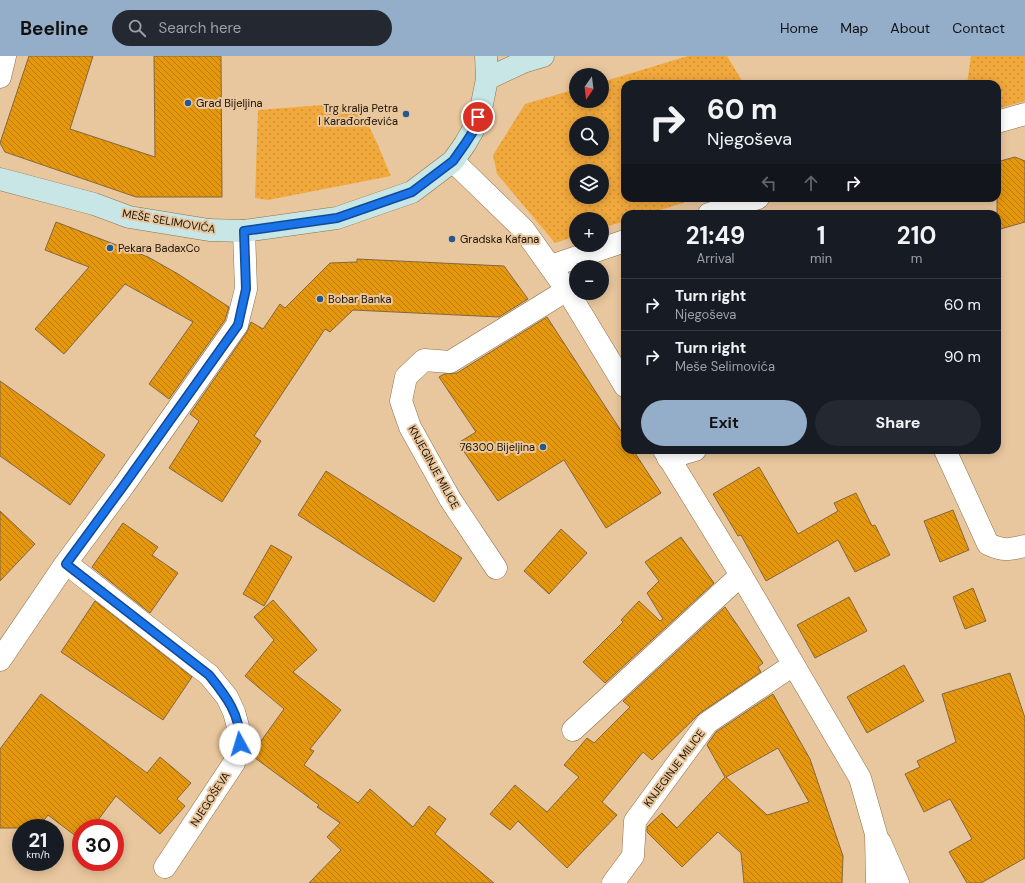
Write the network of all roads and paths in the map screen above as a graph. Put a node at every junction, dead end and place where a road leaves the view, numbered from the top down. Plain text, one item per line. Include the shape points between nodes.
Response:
1 (5, 56) edge
2 (486, 56) edge
3 (543, 56) edge
4 (0, 76) edge
5 (486, 79) junction
6 (1025, 114) edge
7 (1001, 121) edge
8 (453, 161) junction
9 (0, 179) edge
10 (746, 202) edge
11 (720, 210) edge
12 (244, 231) junction
13 (621, 242) edge
14 (551, 266) junction
15 (567, 290) junction
16 (621, 379) edge
17 (666, 454) edge
18 (947, 454) edge
19 (1025, 546) edge
20 (66, 564) junction
21 (496, 568) dead end
22 (741, 575) junction
23 (0, 660) edge
24 (793, 665) junction
25 (574, 730) dead end
26 (876, 834) junction
27 (165, 867) dead end
28 (613, 883) edge
29 (877, 883) edge
30 (898, 883) edge

1 - 4 street
2 - 5 main road, MEŠE SELIMOVIĆA
3 - 5 main road
5 - 8 main road, MEŠE SELIMOVIĆA via 474,130
6 - 7 street
8 - 12 main road, MEŠE SELIMOVIĆA via 412,192 378,205 337,218
8 - 14 street via 524,230
9 - 12 main road, MEŠE SELIMOVIĆA via 129,216 209,230
10 - 11 street
12 - 20 street via 246,289 238,325
13 - 14 street
14 - 15 street
15 - 16 street
15 - 21 street, KNJEGINJE MILICE via 450,362 424,360 406,377 401,401 410,427 450,500
17 - 22 street
18 - 19 street via 988,544 1008,551
20 - 23 street
20 - 27 street, NJEGOŠEVA via 209,675 227,698 234,712 240,734 240,744 234,763
22 - 24 street
22 - 25 street
24 - 26 street via 860,778
24 - 28 street, KNJEGINJE MILICE via 707,723 635,821 633,856
26 - 29 street
26 - 30 street

